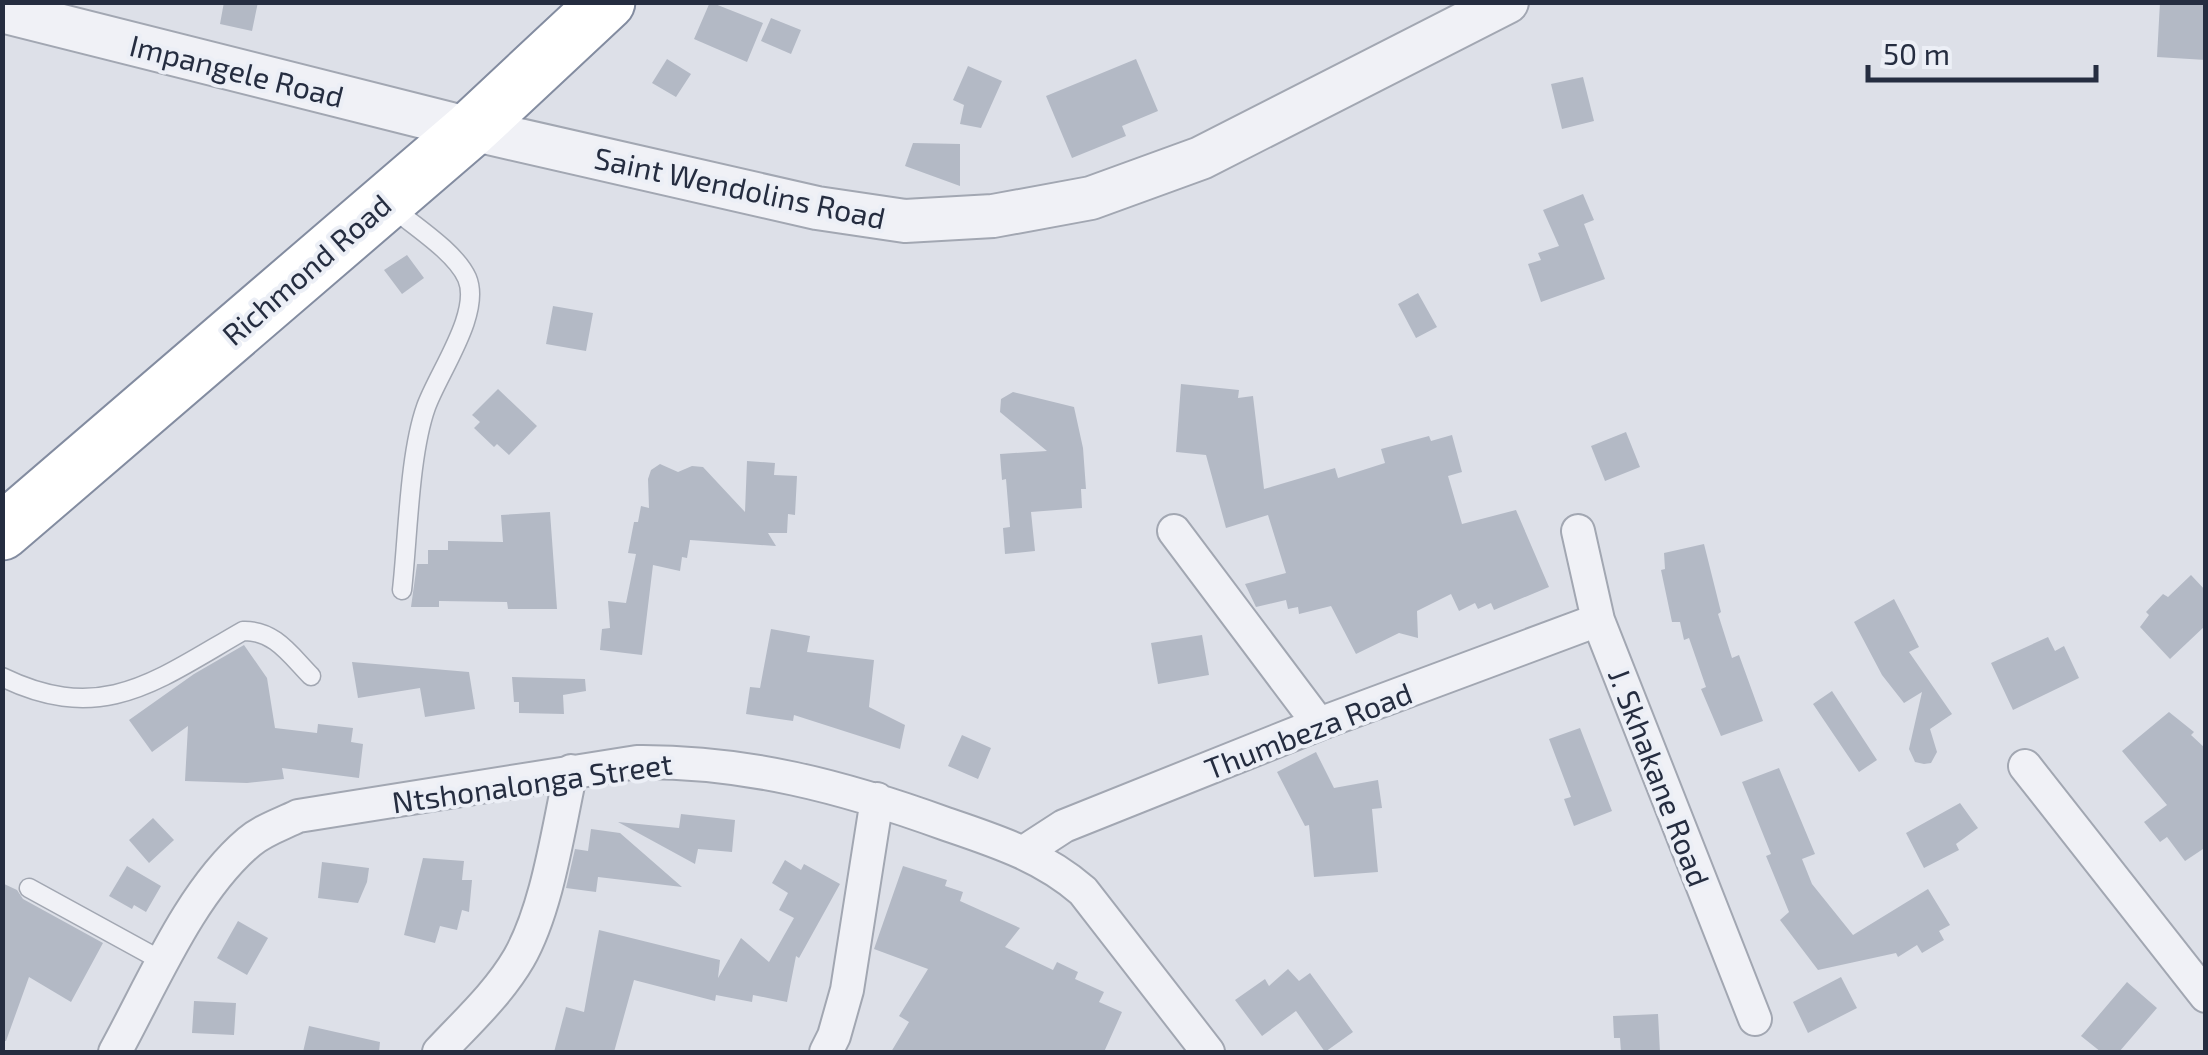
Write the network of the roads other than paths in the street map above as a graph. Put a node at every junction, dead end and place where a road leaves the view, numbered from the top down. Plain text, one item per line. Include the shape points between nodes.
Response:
1 (606, 2) edge
2 (1506, 2) edge
3 (2, 11) edge
4 (470, 129) junction
5 (384, 202) junction
6 (1174, 531) dead end
7 (1578, 531) dead end
8 (2, 532) edge
9 (402, 590) dead end
10 (1598, 620) junction
11 (311, 676) dead end
12 (2, 677) edge
13 (1319, 724) junction
14 (2025, 766) dead end
15 (571, 772) junction
16 (878, 799) junction
17 (1024, 852) junction
18 (29, 888) dead end
19 (164, 962) junction
20 (2206, 996) edge
21 (1755, 1019) dead end
22 (115, 1052) edge
23 (438, 1052) edge
24 (826, 1052) edge
25 (1208, 1052) edge

1 - 4 highway, Richmond Road
2 - 4 street, Saint Wendolins Road via 1201,158 1091,198 993,216 906,221 817,208
3 - 4 street, Impangele Road
4 - 5 highway, Richmond Road
5 - 8 highway, Richmond Road
5 - 9 lane via 458,262 470,301 421,424
6 - 13 street
7 - 10 street, J. Skhakane Road
10 - 13 street, Thumbeza Road
10 - 21 street, J. Skhakane Road
11 - 12 lane via 260,631 244,632 123,694 57,698
13 - 17 street, Thumbeza Road via 1064,826
14 - 20 street
15 - 16 street, Ntshonalonga Street via 694,761 802,778
15 - 19 street, Ntshonalonga Street via 298,816 252,839 220,872
15 - 23 street via 520,956
16 - 17 street, Ntshonalonga Street
16 - 24 street via 846,990
17 - 25 street, Ntshonalonga Street via 1083,891
18 - 19 lane
19 - 22 street, Ntshonalonga Street

